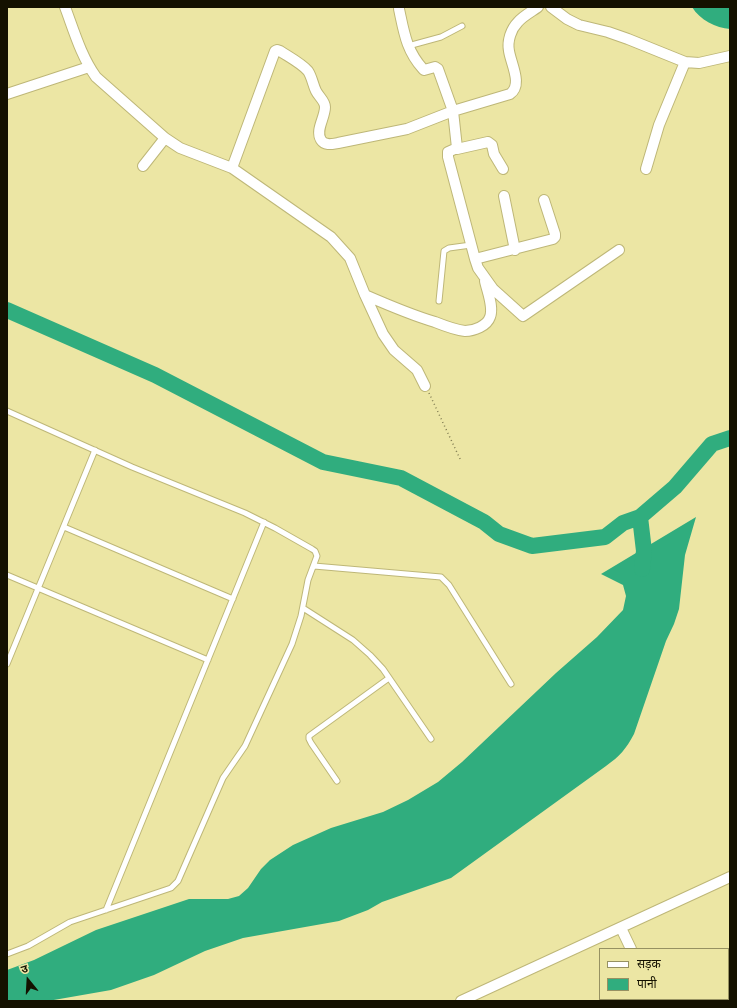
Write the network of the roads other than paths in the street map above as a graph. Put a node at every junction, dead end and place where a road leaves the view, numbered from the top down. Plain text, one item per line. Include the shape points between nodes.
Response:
1 (65, 7) edge
2 (538, 7) edge
3 (551, 7) edge
4 (399, 8) dead end
5 (462, 26) dead end
6 (408, 46) junction
7 (730, 56) edge
8 (685, 62) junction
9 (89, 67) junction
10 (7, 94) edge
11 (453, 112) junction
12 (165, 138) junction
13 (457, 149) junction
14 (143, 166) dead end
15 (232, 168) junction
16 (503, 169) dead end
17 (646, 169) dead end
18 (504, 196) dead end
19 (544, 200) dead end
20 (470, 245) junction
21 (515, 250) junction
22 (619, 250) dead end
23 (475, 259) junction
24 (485, 279) junction
25 (365, 294) junction
26 (439, 301) dead end
27 (425, 386) road end
28 (7, 411) edge
29 (95, 450) junction
30 (264, 522) junction
31 (64, 527) junction
32 (314, 566) junction
33 (7, 575) edge
34 (39, 588) junction
35 (233, 599) junction
36 (302, 608) junction
37 (208, 660) junction
38 (7, 664) edge
39 (389, 678) junction
40 (511, 684) dead end
41 (431, 739) dead end
42 (337, 781) dead end
43 (730, 877) edge
44 (106, 910) junction
45 (621, 928) junction
46 (631, 948) edge
47 (7, 954) edge
48 (461, 1001) edge

1 - 9 street
2 - 11 street via 517,22 508,42 516,78 514,91
3 - 8 street via 579,25 608,32
4 - 6 street
5 - 6 lane via 441,37
6 - 11 street via 424,70 435,67 438,69
7 - 8 street
8 - 17 street via 659,125
9 - 10 street
9 - 12 street via 101,82
11 - 13 street
11 - 15 street via 407,129 330,145 324,143 319,134 325,108 310,74 277,50 273,54
12 - 14 street
12 - 15 street via 180,148
13 - 16 street via 488,142
13 - 20 street via 450,150 448,154
15 - 25 street via 331,237 350,258
18 - 21 street
19 - 21 street via 555,237
20 - 23 street
20 - 26 lane via 444,251
21 - 23 street
22 - 24 street via 523,316
23 - 24 street
24 - 25 street via 491,316 481,327 473,330 465,331 420,318
25 - 27 street via 394,350 417,370
28 - 29 lane
29 - 30 lane
29 - 31 lane
30 - 32 lane via 315,551 317,556
30 - 35 lane
31 - 34 lane
31 - 35 lane
32 - 36 lane
32 - 40 lane via 441,577 449,585
33 - 34 lane
34 - 37 lane
34 - 38 lane
35 - 37 lane
36 - 39 lane via 353,640 370,655
36 - 44 lane via 292,644 245,746 223,778 178,881 171,888
37 - 44 lane
39 - 41 lane
39 - 42 lane via 309,736 308,739
43 - 45 street
44 - 47 lane via 70,922 28,946
45 - 46 street
45 - 48 street

